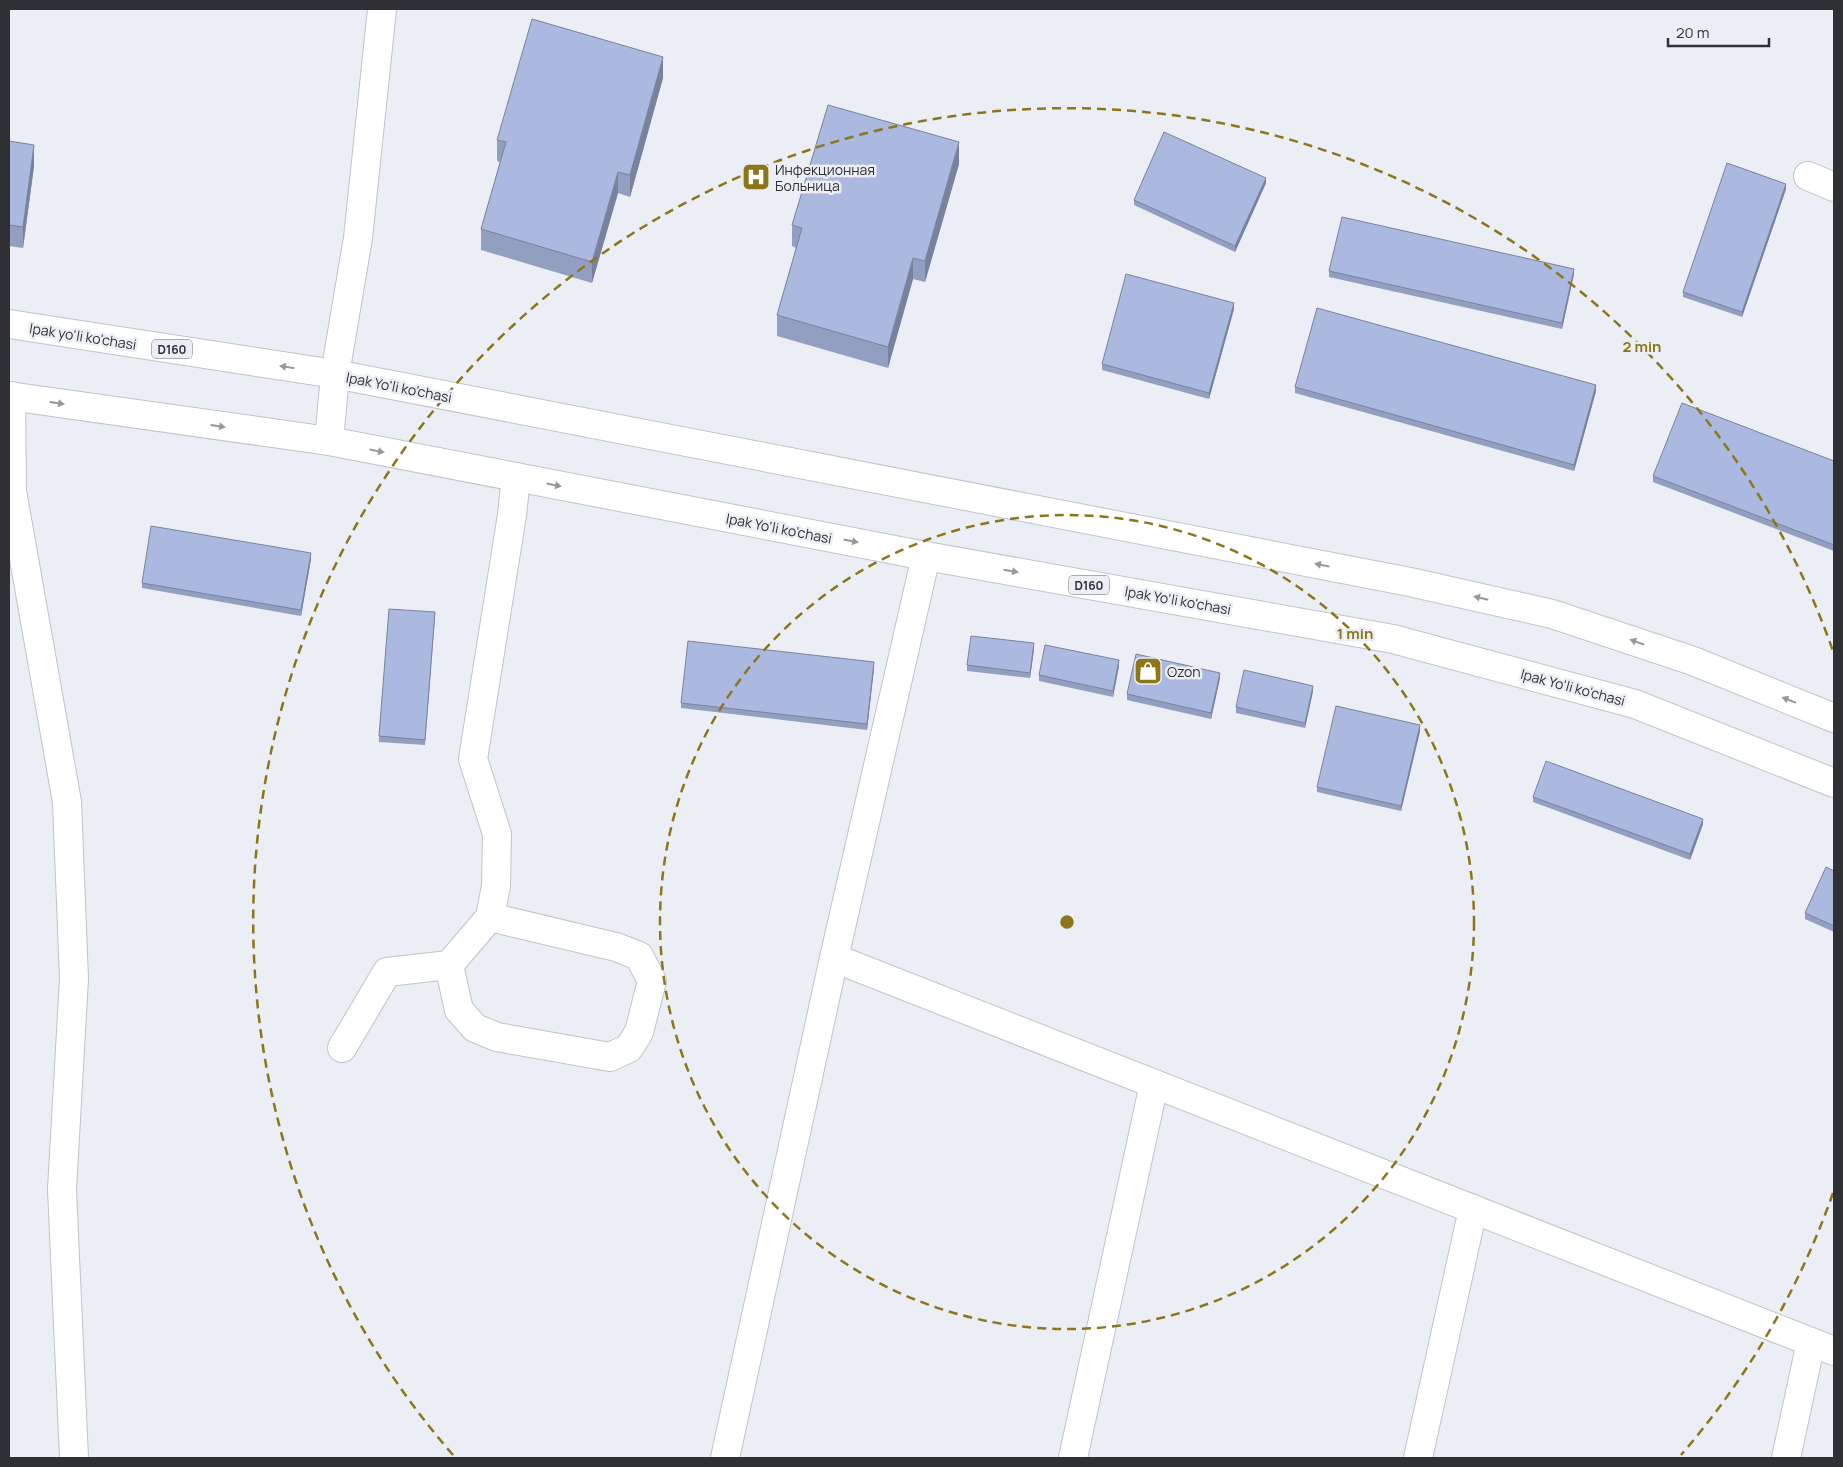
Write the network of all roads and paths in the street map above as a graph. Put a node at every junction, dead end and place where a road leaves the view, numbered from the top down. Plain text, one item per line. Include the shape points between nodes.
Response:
1 (382, 9) edge
2 (1808, 176) dead end
3 (1834, 187) edge
4 (9, 324) edge
5 (335, 374) junction
6 (10, 396) edge
7 (329, 441) junction
8 (516, 478) junction
9 (926, 556) junction
10 (1834, 718) edge
11 (1834, 782) edge
12 (490, 917) junction
13 (834, 958) junction
14 (449, 965) junction
15 (342, 1048) dead end
16 (1154, 1084) junction
17 (1472, 1209) junction
18 (1823, 1347) edge
19 (74, 1458) edge
20 (725, 1458) edge
21 (1073, 1458) edge
22 (1418, 1458) edge
23 (1786, 1458) edge

1 - 5 main road via 358,238
2 - 3 main road
5 -> 4 main road, Ipak yo'li ko'chasi / D160
5 - 7 main road
10 -> 5 main road, Ipak Yo'li ko'chasi / D160 via 1693,661 1552,614 1391,579
6 -> 7 main road, D160
6 - 19 main road via 12,491 67,802 74,978 62,1188
7 -> 8 main road, Ipak Yo'li ko'chasi / D160
8 -> 9 main road, Ipak Yo'li ko'chasi / D160
8 - 12 main road via 473,759 497,834 496,886
9 -> 11 main road, Ipak Yo'li ko'chasi / D160 via 1392,639 1635,704
9 - 13 main road
12 - 14 main road
12 - 14 main road via 616,947 639,956 652,981 640,1032 629,1048 610,1057 497,1037 475,1028 459,1010
13 - 16 main road
13 - 20 main road
14 - 15 main road via 387,972
16 - 17 main road
16 - 21 main road
17 - 18 main road
17 - 22 main road
18 - 23 main road

